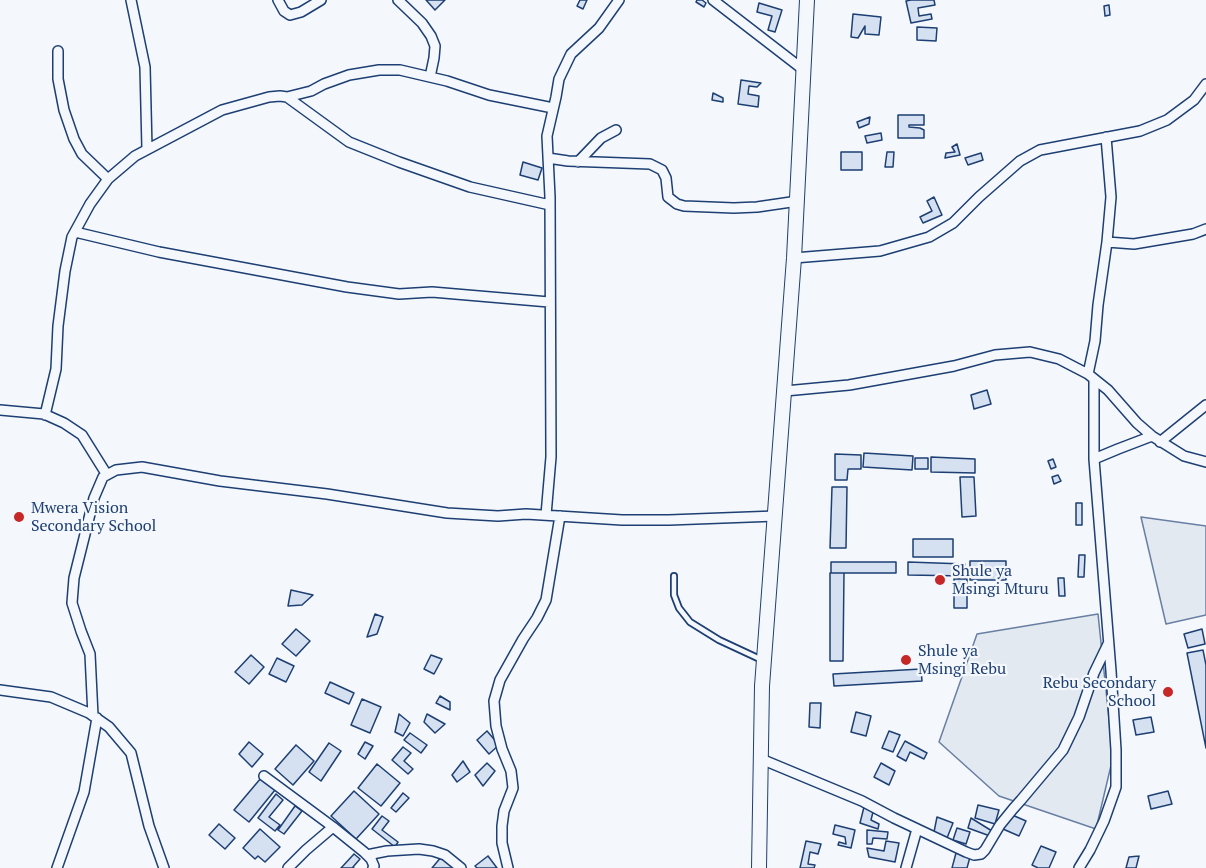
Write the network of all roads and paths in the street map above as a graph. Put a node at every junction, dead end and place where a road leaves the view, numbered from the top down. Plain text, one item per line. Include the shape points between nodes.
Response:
1 (131, 0) edge
2 (278, 0) edge
3 (321, 0) edge
4 (398, 0) edge
5 (619, 0) edge
6 (713, 0) edge
7 (807, 0) edge
8 (58, 51) dead end
9 (805, 71) junction
10 (430, 77) junction
11 (1206, 84) edge
12 (287, 97) junction
13 (553, 108) junction
14 (616, 130) dead end
15 (1106, 137) junction
16 (147, 149) junction
17 (548, 158) junction
18 (578, 162) junction
19 (108, 179) junction
20 (798, 201) junction
21 (550, 205) junction
22 (1206, 229) edge
23 (75, 232) junction
24 (1107, 242) junction
25 (794, 258) junction
26 (549, 302) junction
27 (1091, 377) junction
28 (785, 391) junction
29 (1206, 405) edge
30 (0, 410) edge
31 (45, 415) junction
32 (1156, 439) junction
33 (1094, 459) junction
34 (1206, 462) edge
35 (107, 475) junction
36 (546, 515) junction
37 (560, 516) junction
38 (776, 516) junction
39 (675, 576) dead end
40 (1108, 644) junction
41 (764, 660) junction
42 (0, 690) edge
43 (95, 717) junction
44 (761, 759) junction
45 (264, 776) dead end
46 (333, 827) junction
47 (917, 830) junction
48 (367, 855) junction
49 (57, 868) edge
50 (164, 868) edge
51 (288, 868) edge
52 (373, 868) edge
53 (461, 868) edge
54 (508, 868) edge
55 (759, 868) edge
56 (906, 868) edge
57 (1079, 868) edge

1 - 16 street via 145,67
2 - 3 street via 290,15
4 - 10 street via 431,36 435,46
5 - 13 street via 599,28 571,54 559,79
6 - 9 street
7 - 9 main road
8 - 19 street via 58,79 74,139 82,154
9 - 20 main road
10 - 12 street via 378,70 349,75
10 - 13 street via 489,95
11 - 15 street via 1194,100 1167,120 1140,131
12 - 16 street via 269,97 222,110
12 - 21 street via 349,142 470,187
13 - 17 street via 547,136
14 - 18 street via 601,138
15 - 24 street via 1110,197
15 - 25 street via 1040,150 1020,161 952,223 929,237 880,251
16 - 19 street
17 - 18 street
17 - 21 street
18 - 20 street via 658,167 666,178 668,197 684,206 757,207
19 - 23 street
20 - 25 main road
21 - 26 street
22 - 24 street via 1134,244
23 - 26 street via 347,287 399,294 432,292
23 - 31 street via 65,271 56,369
24 - 27 street
25 - 28 main road
26 - 36 street via 551,457
27 - 28 street via 1059,359 1030,352 995,355 849,385
27 - 32 street
27 - 33 street
28 - 38 main road
29 - 32 street
30 - 31 street
31 - 35 street via 82,435
32 - 33 street via 1118,448
32 - 34 street via 1184,456
33 - 40 street
35 - 36 street via 142,467 447,513
35 - 43 street via 94,498 74,578 72,603 90,654
36 - 37 street
37 - 38 street via 622,520
37 - 54 street via 546,600 500,680 494,700 496,726 513,788 502,826
38 - 41 main road
39 - 41 lane via 674,595 690,622
40 - 47 street via 1063,750 1000,825 981,854 966,852
40 - 57 street via 1116,787 1104,821
41 - 44 main road
42 - 43 street via 51,697
43 - 49 street via 84,792
43 - 50 street via 131,753
44 - 47 street via 862,801
44 - 55 main road
45 - 46 street
46 - 48 street
46 - 51 street
47 - 56 street
48 - 52 street
48 - 53 street via 387,850 426,850 445,855

